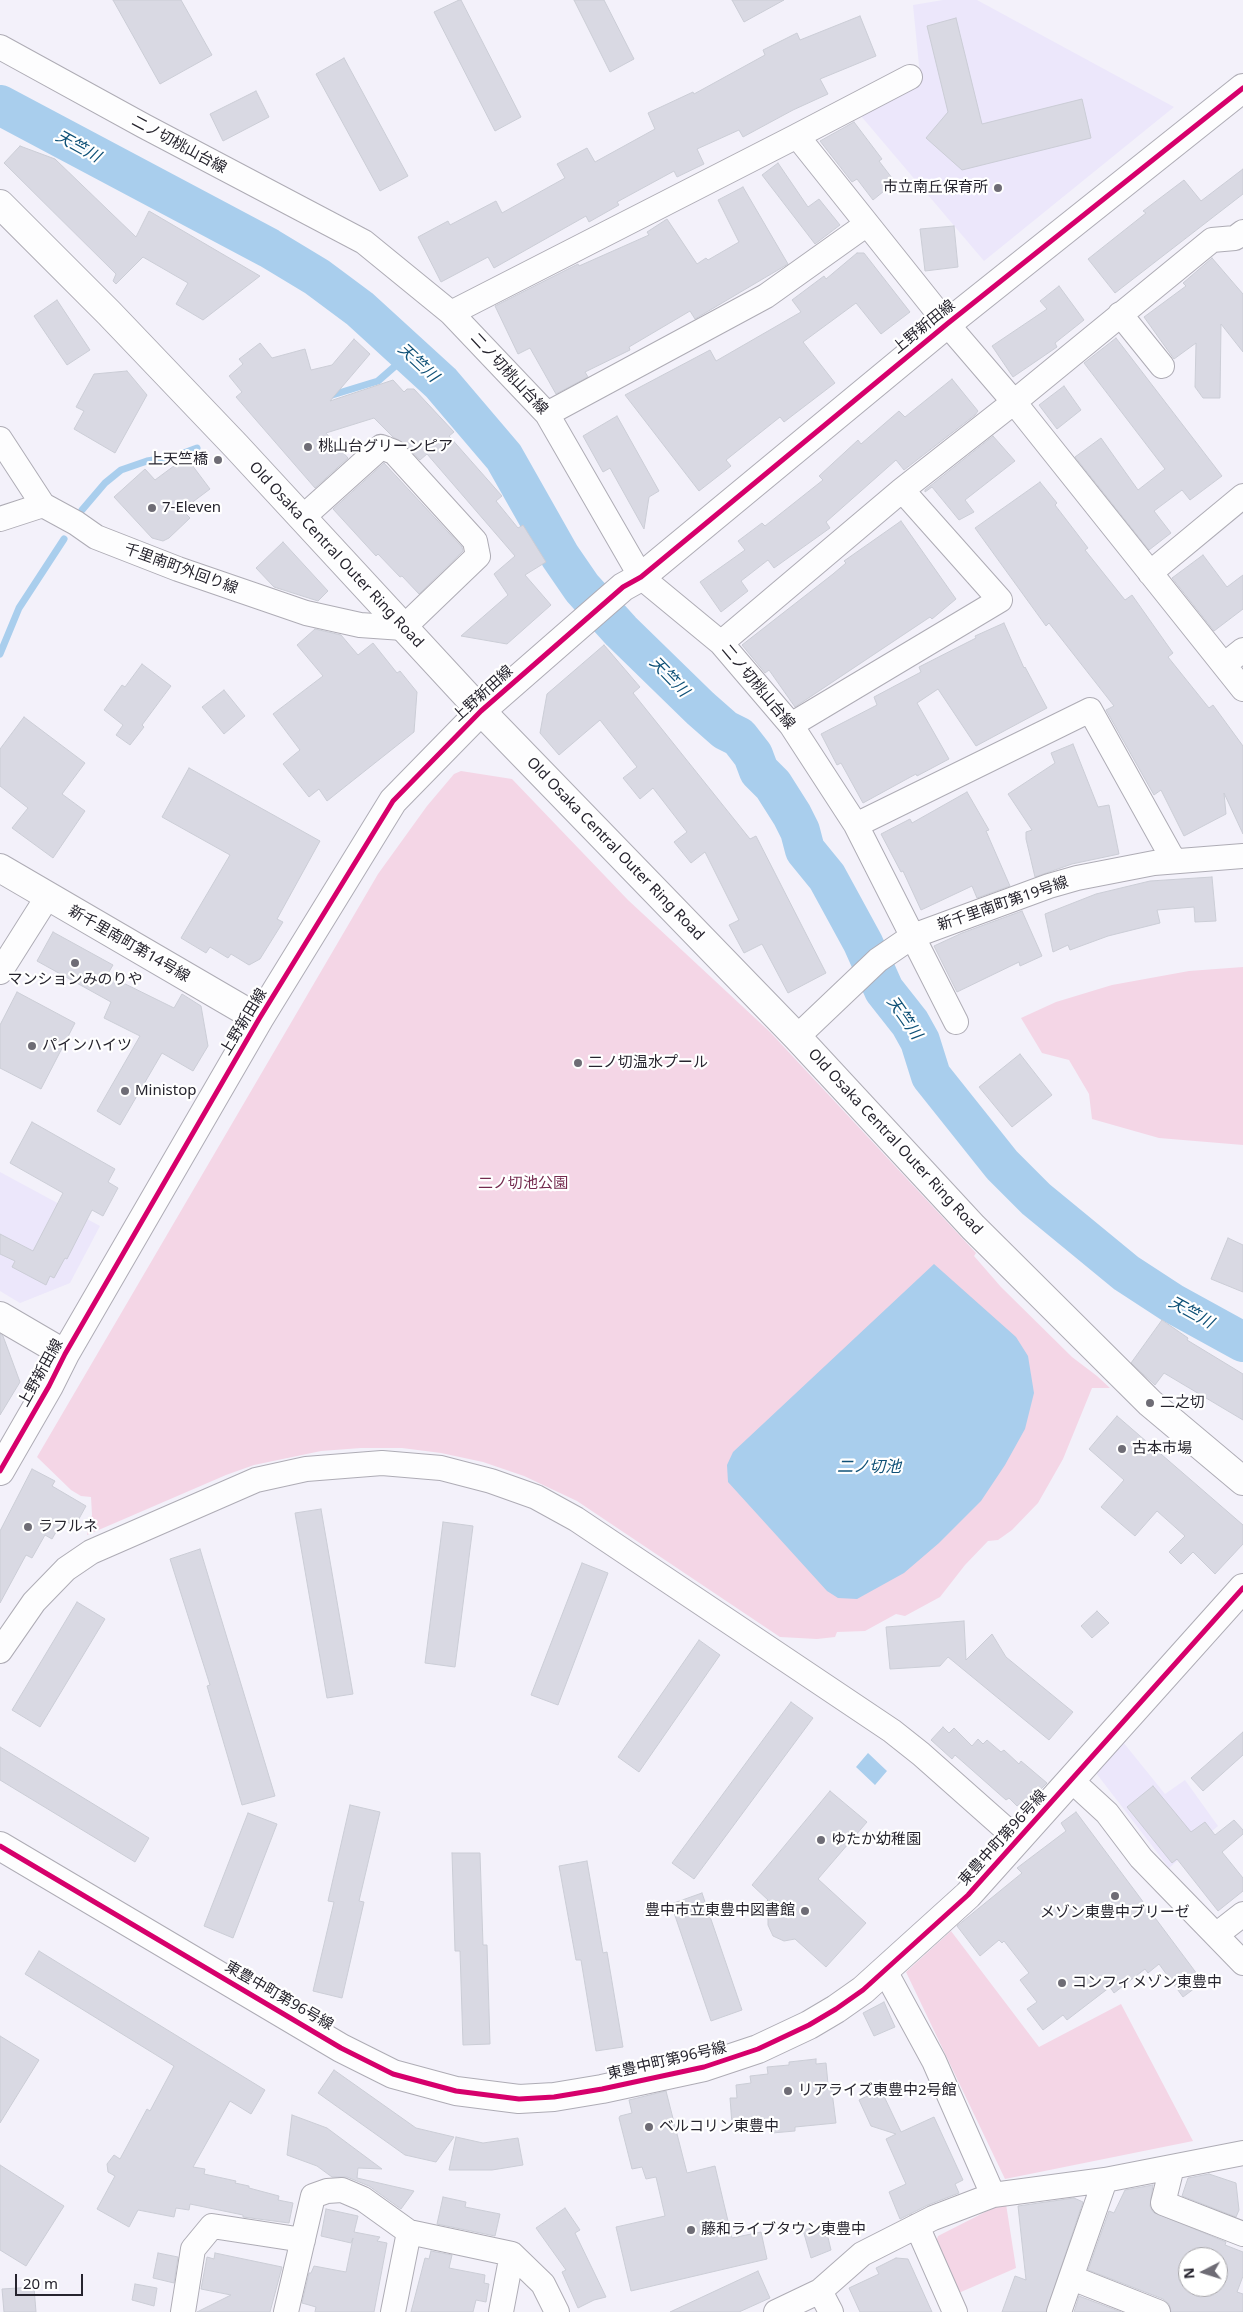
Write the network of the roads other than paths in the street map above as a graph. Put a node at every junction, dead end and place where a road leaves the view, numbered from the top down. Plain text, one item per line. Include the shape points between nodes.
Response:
1 (0, 47) edge
2 (910, 77) dead end
3 (1243, 88) edge
4 (797, 136) junction
5 (0, 204) edge
6 (867, 224) junction
7 (1240, 238) edge
8 (451, 313) junction
9 (1120, 314) junction
10 (947, 324) junction
11 (1162, 366) dead end
12 (1014, 402) junction
13 (547, 414) junction
14 (0, 439) edge
15 (902, 490) junction
16 (1243, 496) edge
17 (43, 505) junction
18 (302, 518) junction
19 (0, 519) edge
20 (1150, 573) junction
21 (632, 582) junction
22 (403, 628) junction
23 (721, 642) junction
24 (1243, 650) edge
25 (1224, 665) junction
26 (1243, 689) edge
27 (481, 711) junction
28 (791, 725) junction
29 (856, 825) junction
30 (1243, 856) edge
31 (1174, 861) junction
32 (0, 868) edge
33 (48, 896) junction
34 (913, 936) junction
35 (0, 972) edge
36 (259, 1019) junction
37 (956, 1022) dead end
38 (797, 1037) junction
39 (0, 1316) edge
40 (66, 1354) junction
41 (0, 1471) edge
42 (1243, 1481) edge
43 (1243, 1588) edge
44 (0, 1651) edge
45 (1071, 1780) junction
46 (1018, 1840) junction
47 (0, 1846) edge
48 (1243, 1914) edge
49 (1216, 1935) junction
50 (1243, 1963) edge
51 (885, 1971) junction
52 (1243, 2153) edge
53 (1172, 2167) junction
54 (1106, 2180) junction
55 (993, 2195) junction
56 (918, 2226) junction
57 (409, 2232) junction
58 (1243, 2234) edge
59 (303, 2240) junction
60 (512, 2254) junction
61 (1072, 2278) junction
62 (820, 2291) junction
63 (184, 2312) edge
64 (286, 2312) edge
65 (393, 2312) edge
66 (501, 2312) edge
67 (557, 2312) edge
68 (776, 2312) edge
69 (832, 2312) edge
70 (955, 2312) edge
71 (1059, 2312) edge
72 (1158, 2312) edge

1 - 8 street, 二ノ切桃山台線 via 364,242
2 - 4 street
3 - 10 street, 上野新田線
4 - 6 street
4 - 8 street
5 - 18 street, Old Osaka Central Outer Ring Road via 109,313
6 - 10 street
6 - 13 street via 766,296
7 - 9 street via 1212,240
8 - 13 street, 二ノ切桃山台線
9 - 11 street
9 - 12 street
10 - 12 street
10 - 21 street, 上野新田線
12 - 15 street
12 - 20 street
13 - 21 street, 二ノ切桃山台線
14 - 17 street, 千里南町外回り線
15 - 23 street
15 - 28 street via 1000,600
16 - 20 street
17 - 19 street
17 - 22 street, 千里南町外回り線 via 100,539 306,613 360,625
18 - 22 street, Old Osaka Central Outer Ring Road
18 - 22 street via 381,447 394,452 475,541 478,556
20 - 25 street
21 - 23 street, 二ノ切桃山台線
21 - 27 street, 上野新田線
22 - 27 street, Old Osaka Central Outer Ring Road
23 - 28 street, 二ノ切桃山台線
24 - 25 street
25 - 26 street
27 - 36 street, 上野新田線 via 393,801
27 - 38 street, Old Osaka Central Outer Ring Road
28 - 29 street, 二ノ切桃山台線
29 - 31 street via 1090,710
29 - 34 street, 二ノ切桃山台線
30 - 31 street, 新千里南町第19号線
31 - 34 street, 新千里南町第19号線 via 1049,886
32 - 33 street, 新千里南町第14号線
33 - 35 street
33 - 36 street, 新千里南町第14号線
34 - 37 street, 二ノ切桃山台線
34 - 38 street via 878,960
36 - 40 street, 上野新田線
38 - 42 street, Old Osaka Central Outer Ring Road via 973,1227 1150,1403
39 - 40 street
40 - 41 street, 上野新田線
43 - 45 street, 東豊中町第96号線
44 - 46 street via 34,1602 66,1569 91,1552 256,1480 306,1469 382,1463 441,1468 536,1497 576,1519 892,1731
45 - 46 street, 東豊中町第96号線
45 - 49 street via 1107,1813 1141,1858
46 - 51 street, 東豊中町第96号線 via 968,1895
47 - 51 street, 東豊中町第96号線 via 366,2062 409,2079 478,2095 527,2099 571,2095 728,2060 808,2025 836,2009
48 - 49 street
49 - 50 street
51 - 55 street via 934,2061
52 - 53 street
53 - 54 street
53 - 58 street via 1163,2203
54 - 55 street
54 - 61 street
55 - 56 street
56 - 62 street via 862,2254
56 - 70 street
57 - 59 street via 363,2199 342,2190 327,2191 313,2196
57 - 60 street
57 - 65 street
59 - 63 street via 212,2226 193,2249
59 - 64 street
60 - 66 street
60 - 67 street via 543,2284
61 - 71 street
61 - 72 street
62 - 68 street
62 - 69 street

